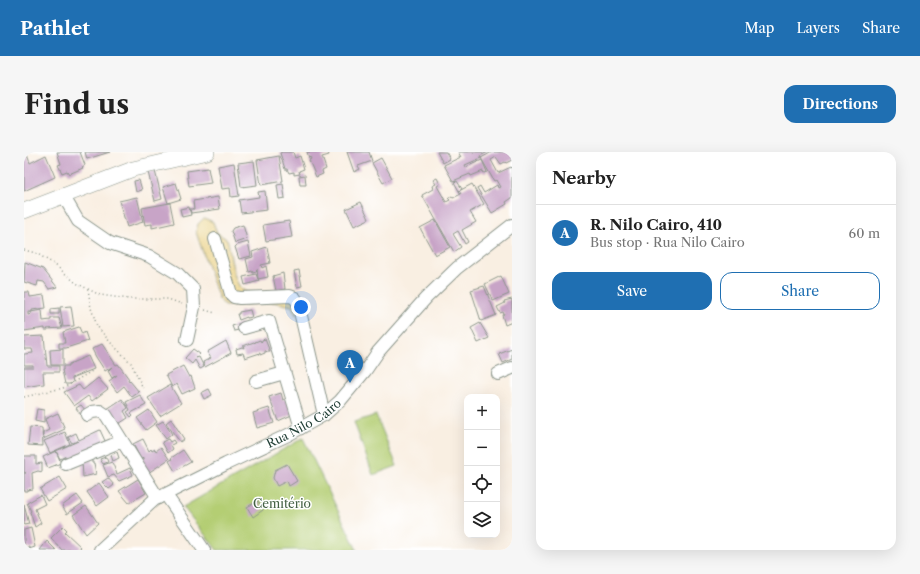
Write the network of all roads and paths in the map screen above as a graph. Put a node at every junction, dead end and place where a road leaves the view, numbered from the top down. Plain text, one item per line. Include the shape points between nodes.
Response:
1 (207, 152) edge
2 (64, 195) junction
3 (24, 211) edge
4 (512, 226) edge
5 (215, 239) dead end
6 (24, 250) edge
7 (88, 288) junction
8 (194, 307) junction
9 (216, 313) dead end
10 (244, 328) dead end
11 (187, 340) dead end
12 (512, 368) edge
13 (94, 370) dead end
14 (284, 373) junction
15 (498, 374) dead end
16 (256, 381) dead end
17 (143, 388) dead end
18 (24, 397) edge
19 (87, 415) dead end
20 (324, 415) junction
21 (301, 428) junction
22 (122, 441) junction
23 (66, 464) dead end
24 (162, 496) junction
25 (100, 550) edge
26 (204, 550) edge

1 - 2 main road via 133,169
2 - 3 main road
2 - 8 street via 78,221 110,243 149,256 178,273 193,288
4 - 20 street, Rua Nilo Cairo via 457,268 426,298 378,352 340,401
5 - 20 street via 234,297 290,296 298,302
6 - 7 path via 36,252 76,283
7 - 8 path via 100,295 168,300
7 - 17 path via 97,326 131,363
8 - 9 path
8 - 11 street
10 - 14 street via 269,321
12 - 15 street
13 - 18 path via 63,388
14 - 16 street
14 - 21 street
19 - 22 street via 100,411
20 - 21 street, Rua Nilo Cairo
21 - 24 street, Rua Nilo Cairo
22 - 23 street
22 - 24 street
24 - 25 street, Rua Nilo Cairo via 154,500
24 - 26 street

